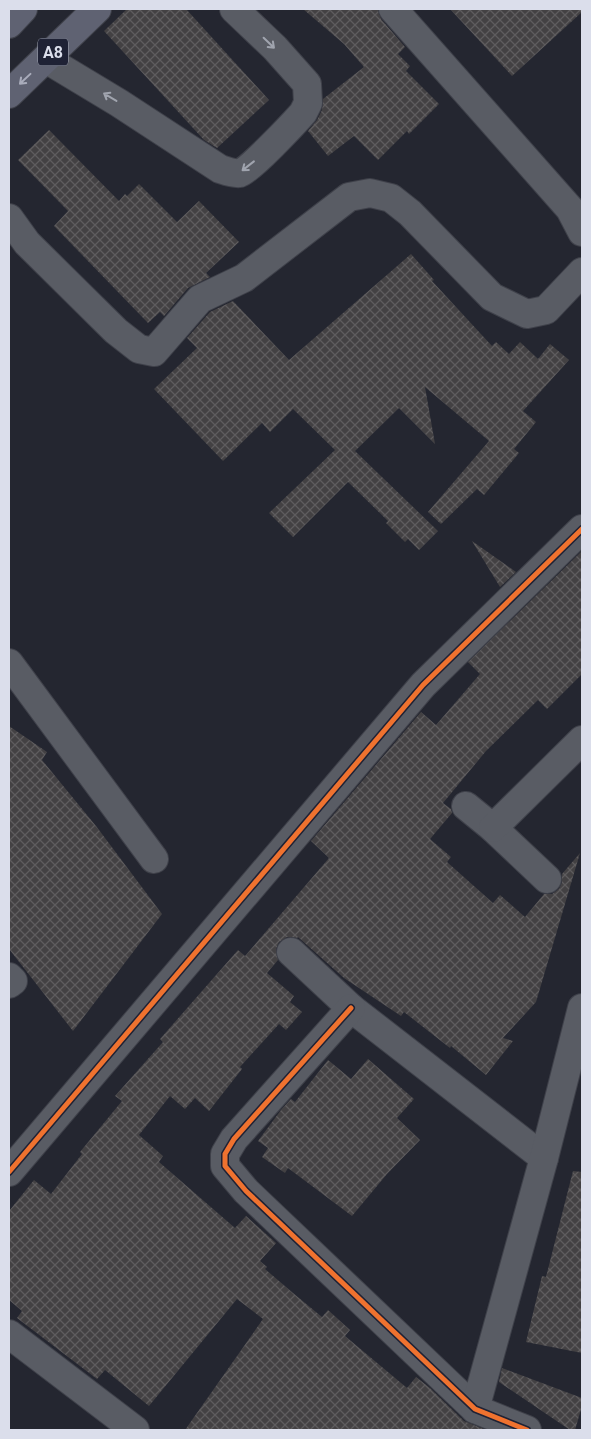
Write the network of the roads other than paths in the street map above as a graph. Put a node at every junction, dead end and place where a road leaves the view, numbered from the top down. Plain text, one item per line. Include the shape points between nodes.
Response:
1 (23, 9) edge
2 (97, 9) edge
3 (234, 9) edge
4 (393, 9) edge
5 (9, 24) edge
6 (46, 60) junction
7 (9, 94) edge
8 (9, 218) edge
9 (582, 232) edge
10 (582, 272) edge
11 (582, 529) edge
12 (9, 663) edge
13 (582, 740) edge
14 (466, 806) dead end
15 (493, 828) junction
16 (154, 859) dead end
17 (547, 879) dead end
18 (292, 952) dead end
19 (9, 977) edge
20 (9, 984) edge
21 (351, 1008) junction
22 (581, 1019) edge
23 (544, 1158) junction
24 (9, 1172) edge
25 (9, 1334) edge
26 (475, 1409) junction
27 (135, 1430) edge
28 (527, 1430) edge

1 - 5 highway
2 - 6 highway, A8
3 -> 6 street via 307,84 308,103 303,113 240,172 220,169
4 - 9 street via 570,209
6 -> 7 highway, A8
8 - 10 street via 27,243 116,331 139,349 154,352 200,299 244,278 349,197 363,194 390,198 410,213 492,297 527,314 546,310
11 - 24 street via 423,685
12 - 16 street
13 - 15 street
14 - 15 street
15 - 17 street
18 - 21 street
19 - 20 street via 13,981
21 - 23 street
21 - 26 street via 234,1139 225,1154 224,1166 246,1191
22 - 23 street
23 - 26 street
25 - 27 street
26 - 28 street

